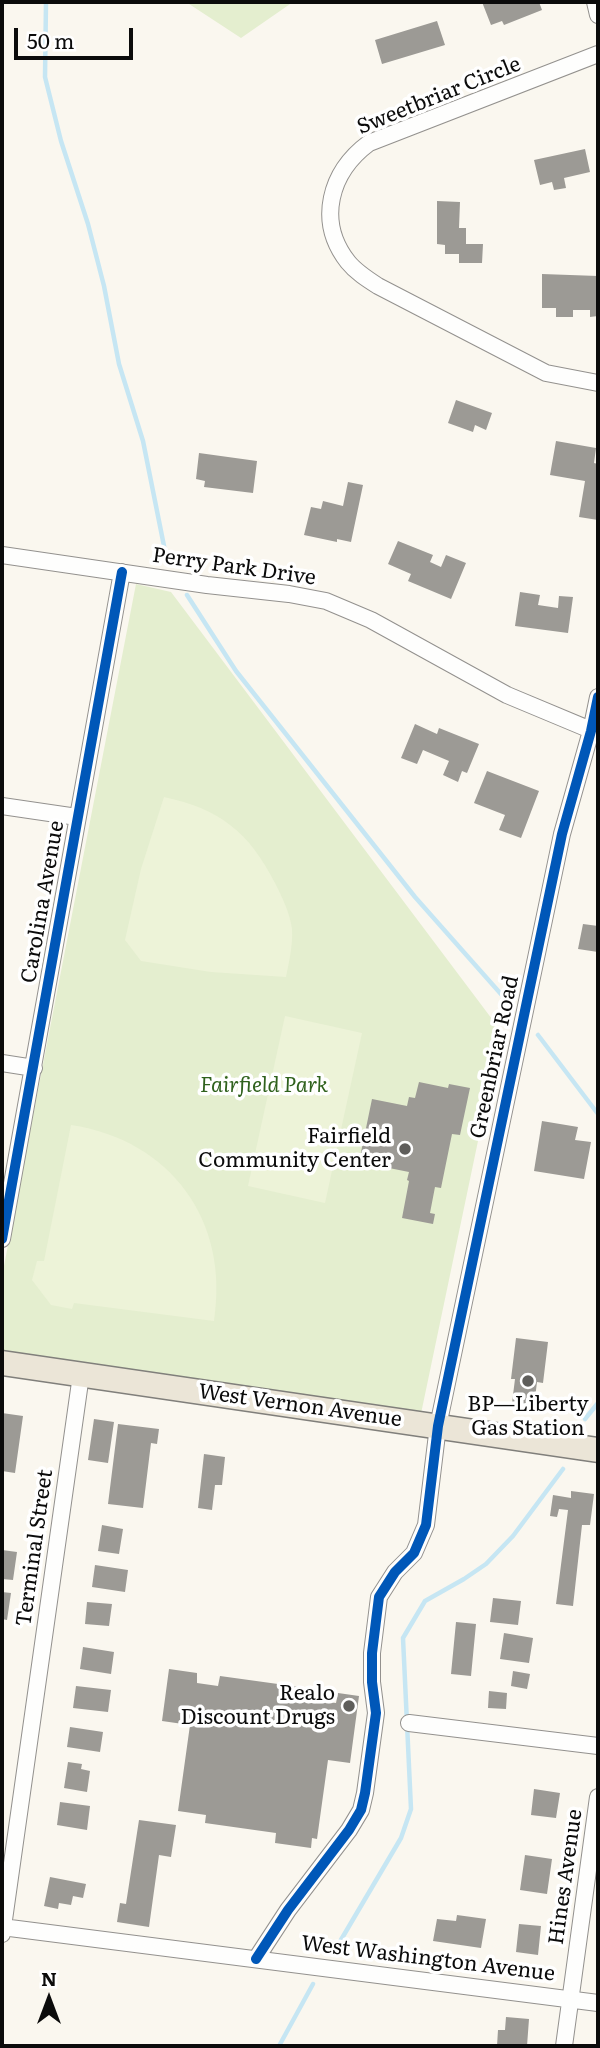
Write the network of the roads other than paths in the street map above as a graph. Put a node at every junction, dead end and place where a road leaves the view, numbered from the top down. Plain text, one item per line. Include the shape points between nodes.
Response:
1 (595, 2) edge
2 (598, 15) edge
3 (598, 54) edge
4 (598, 383) edge
5 (2, 555) edge
6 (121, 572) junction
7 (598, 697) edge
8 (595, 732) edge
9 (2, 806) edge
10 (77, 817) junction
11 (2, 1063) edge
12 (34, 1068) junction
13 (2, 1239) edge
14 (2, 1363) edge
15 (81, 1375) junction
16 (438, 1426) junction
17 (598, 1450) edge
18 (410, 1723) dead end
19 (598, 1746) edge
20 (598, 1797) edge
21 (2, 1929) edge
22 (256, 1959) junction
23 (571, 1999) junction
24 (598, 2003) edge
25 (564, 2046) edge

1 - 2 street
3 - 4 street, Sweetbriar Circle via 369,143 343,169 333,192 331,217 342,253 357,272 377,286 546,373
5 - 6 street, Perry Park Drive
6 - 8 street, Perry Park Drive via 326,601 371,620 507,695
6 - 10 street, Carolina Avenue
7 - 8 street, Greenbriar Road
8 - 16 street, Greenbriar Road via 562,834
9 - 10 street
10 - 12 street, Carolina Avenue
11 - 12 street
12 - 13 street, Carolina Avenue
14 - 15 main road, West Vernon Avenue
15 - 16 main road, West Vernon Avenue
15 - 21 street, Terminal Street
16 - 17 main road, West Vernon Avenue
16 - 22 street, Greenbriar Road via 426,1525 414,1553 379,1597 372,1653 376,1713 361,1811
18 - 19 street
20 - 23 street, Hines Avenue
21 - 22 street, West Washington Avenue
22 - 23 street, West Washington Avenue
23 - 24 street, West Washington Avenue
23 - 25 street, Hines Avenue

